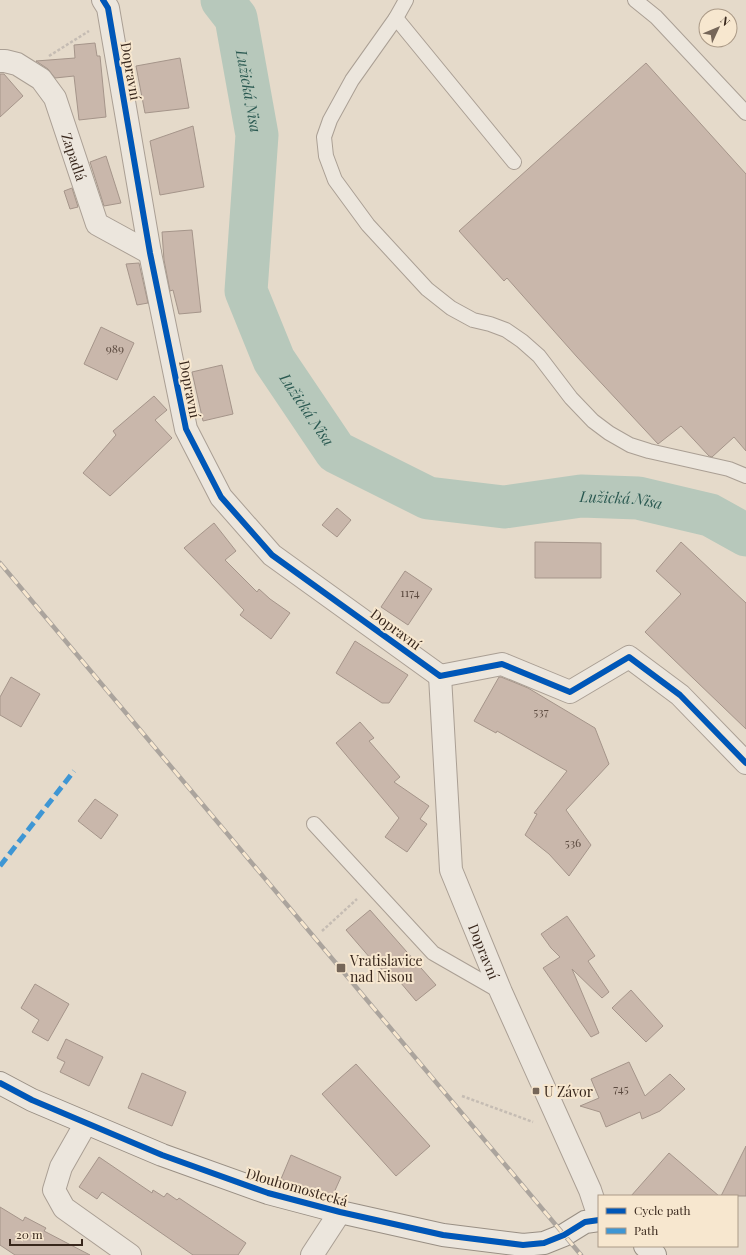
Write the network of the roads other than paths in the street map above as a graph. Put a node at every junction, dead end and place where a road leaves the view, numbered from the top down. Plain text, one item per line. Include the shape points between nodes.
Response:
1 (103, 0) edge
2 (406, 0) edge
3 (635, 0) edge
4 (396, 18) junction
5 (0, 61) edge
6 (746, 113) edge
7 (514, 162) dead end
8 (150, 253) junction
9 (746, 476) edge
10 (440, 676) junction
11 (746, 763) edge
12 (314, 824) dead end
13 (501, 992) junction
14 (0, 1083) edge
15 (86, 1123) junction
16 (340, 1212) junction
17 (598, 1214) edge
18 (598, 1220) edge
19 (646, 1247) edge
20 (130, 1255) edge
21 (312, 1255) edge
22 (655, 1255) edge

1 - 8 street, Dopravní via 108,8
2 - 4 lane
3 - 6 lane via 656,18
4 - 7 lane
4 - 9 lane via 352,80 330,120 324,137 326,156 335,180 368,225 427,289 451,308 473,320 506,330 522,341 539,356 571,398 593,421 609,433 630,445 649,451 729,469
5 - 8 street, Zapadlá via 17,64 41,79 55,98 97,224
8 - 10 street, Dopravní via 186,429 221,497 272,555
10 - 11 street via 502,664 570,692 629,657 680,695
10 - 13 street, Dopravní via 451,870
12 - 13 lane via 433,953
13 - 17 street, Dopravní via 590,1190
14 - 15 street, Dlouhomostecká
15 - 16 street, Dlouhomostecká via 162,1155 268,1193
15 - 20 street via 61,1167 54,1190 64,1208
16 - 18 street, Dlouhomostecká via 443,1235 523,1245 544,1244 585,1222
16 - 21 street
19 - 22 street

